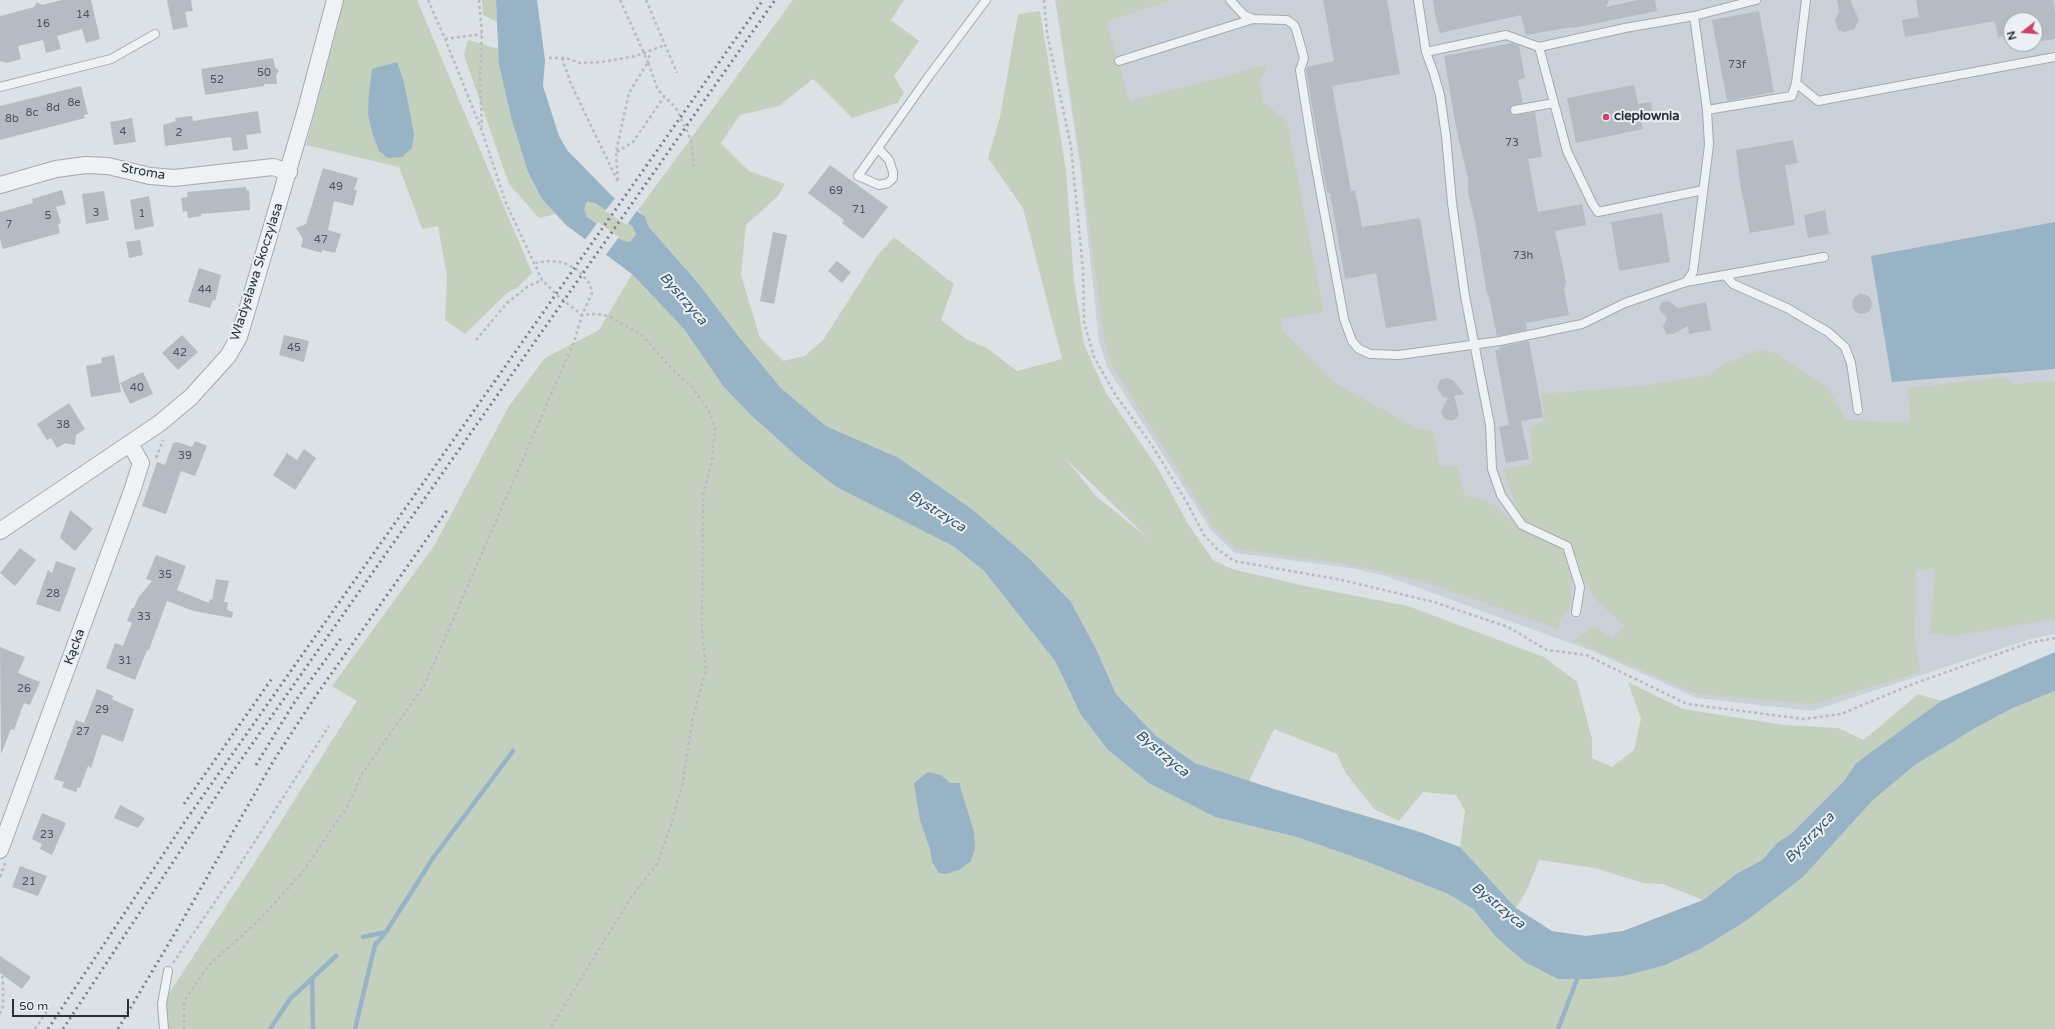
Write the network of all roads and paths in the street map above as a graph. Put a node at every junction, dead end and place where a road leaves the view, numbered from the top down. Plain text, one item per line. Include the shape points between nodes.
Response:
1 (335, 0) edge
2 (428, 0) edge
3 (478, 0) edge
4 (620, 0) edge
5 (646, 0) edge
6 (986, 0) edge
7 (1044, 0) edge
8 (1230, 0) edge
9 (1418, 0) edge
10 (1756, 0) edge
11 (1806, 0) edge
12 (1694, 16) junction
13 (1253, 19) junction
14 (155, 34) dead end
15 (482, 34) junction
16 (445, 39) junction
17 (666, 46) junction
18 (1539, 47) junction
19 (650, 52) junction
20 (1426, 52) junction
21 (645, 54) junction
22 (2055, 57) edge
23 (549, 58) dead end
24 (562, 58) junction
25 (1119, 61) dead end
26 (648, 62) junction
27 (677, 73) dead end
28 (1796, 83) junction
29 (0, 87) edge
30 (664, 97) junction
31 (1554, 103) junction
32 (1515, 110) dead end
33 (1707, 110) junction
34 (482, 131) junction
35 (878, 148) junction
36 (616, 152) junction
37 (694, 167) dead end
38 (288, 172) junction
39 (0, 185) edge
40 (1703, 190) junction
41 (1824, 257) dead end
42 (536, 263) junction
43 (1726, 275) junction
44 (542, 280) junction
45 (1686, 282) junction
46 (582, 315) junction
47 (476, 340) dead end
48 (1474, 345) junction
49 (1858, 410) dead end
50 (130, 444) junction
51 (0, 531) edge
52 (1576, 612) dead end
53 (2055, 638) edge
54 (329, 726) dead end
55 (0, 850) edge
56 (0, 959) edge
57 (1, 969) edge
58 (168, 971) joint
59 (29, 980) dead end
60 (24, 986) dead end
61 (49, 1008) dead end
62 (0, 1014) edge
63 (35, 1029) edge
64 (164, 1029) edge
65 (184, 1029) edge
66 (550, 1029) edge

1 - 38 street, Władysława Skoczylasa
2 - 16 path
3 - 15 path
4 - 21 path
5 - 17 path
6 - 35 lane
7 - 53 path via 1047,33 1071,146 1083,270 1084,322 1094,357 1115,394 1153,447 1204,535 1217,549 1234,561 1342,580 1434,602 1508,628 1547,650 1586,655 1687,704 1804,719 1841,714 1913,684 2030,643
8 - 13 lane via 1244,15
9 - 20 lane
10 - 12 lane
11 - 28 lane
12 - 18 lane
12 - 33 lane
13 - 25 lane
13 - 48 lane via 1287,20 1296,29 1304,58 1300,70 1313,151 1344,319 1352,341 1359,349 1382,356 1399,356
14 - 29 lane via 110,59
15 - 16 path
15 - 34 path
16 - 34 path
17 - 19 path
17 - 27 path
18 - 20 lane via 1506,35
18 - 31 lane
19 - 21 path
19 - 26 path
20 - 48 lane via 1440,94 1452,204
21 - 24 path via 602,62 580,63
21 - 26 path
22 - 28 lane via 1818,101
23 - 24 path
24 - 36 path via 571,84 618,182
26 - 30 path via 658,90
26 - 36 path via 629,93
28 - 33 lane via 1792,96
30 - 36 path via 633,142
30 - 37 path via 676,108 692,140
31 - 32 lane
31 - 40 lane via 1567,151 1598,212
33 - 40 lane via 1709,146
34 - 42 path via 506,203
35 - 35 lane via 858,176 879,185 888,183 893,178 893,172 889,160
38 - 39 street, Stroma via 273,167 174,178 150,176 108,166 86,165 56,169
38 - 50 street, Władysława Skoczylasa via 239,337 228,356 191,397
40 - 45 lane via 1693,272
41 - 43 lane
42 - 44 path
42 - 46 path via 562,262 578,270 590,284 592,293
43 - 45 lane
43 - 49 lane via 1733,284 1787,308 1828,332 1845,347 1851,363
44 - 46 path
44 - 47 path via 527,287 511,300
45 - 48 lane via 1625,303 1582,324
46 - 65 path via 574,342 425,684 362,774 347,807 302,873 257,922 209,965 184,1001
46 - 66 path via 608,316 641,334 692,387 709,411 715,429 712,462 703,494 702,630 706,669 692,720 683,782 657,864 630,899
48 - 52 lane via 1490,425 1492,469 1501,495 1522,525 1567,546 1580,587
50 - 51 street, Władysława Skoczylasa
50 - 55 street, Kącka via 141,463 132,492
54 - 58 path
56 - 59 path
57 - 60 path
57 - 62 path via 4,986
58 - 64 lane via 162,1004
61 - 63 path

